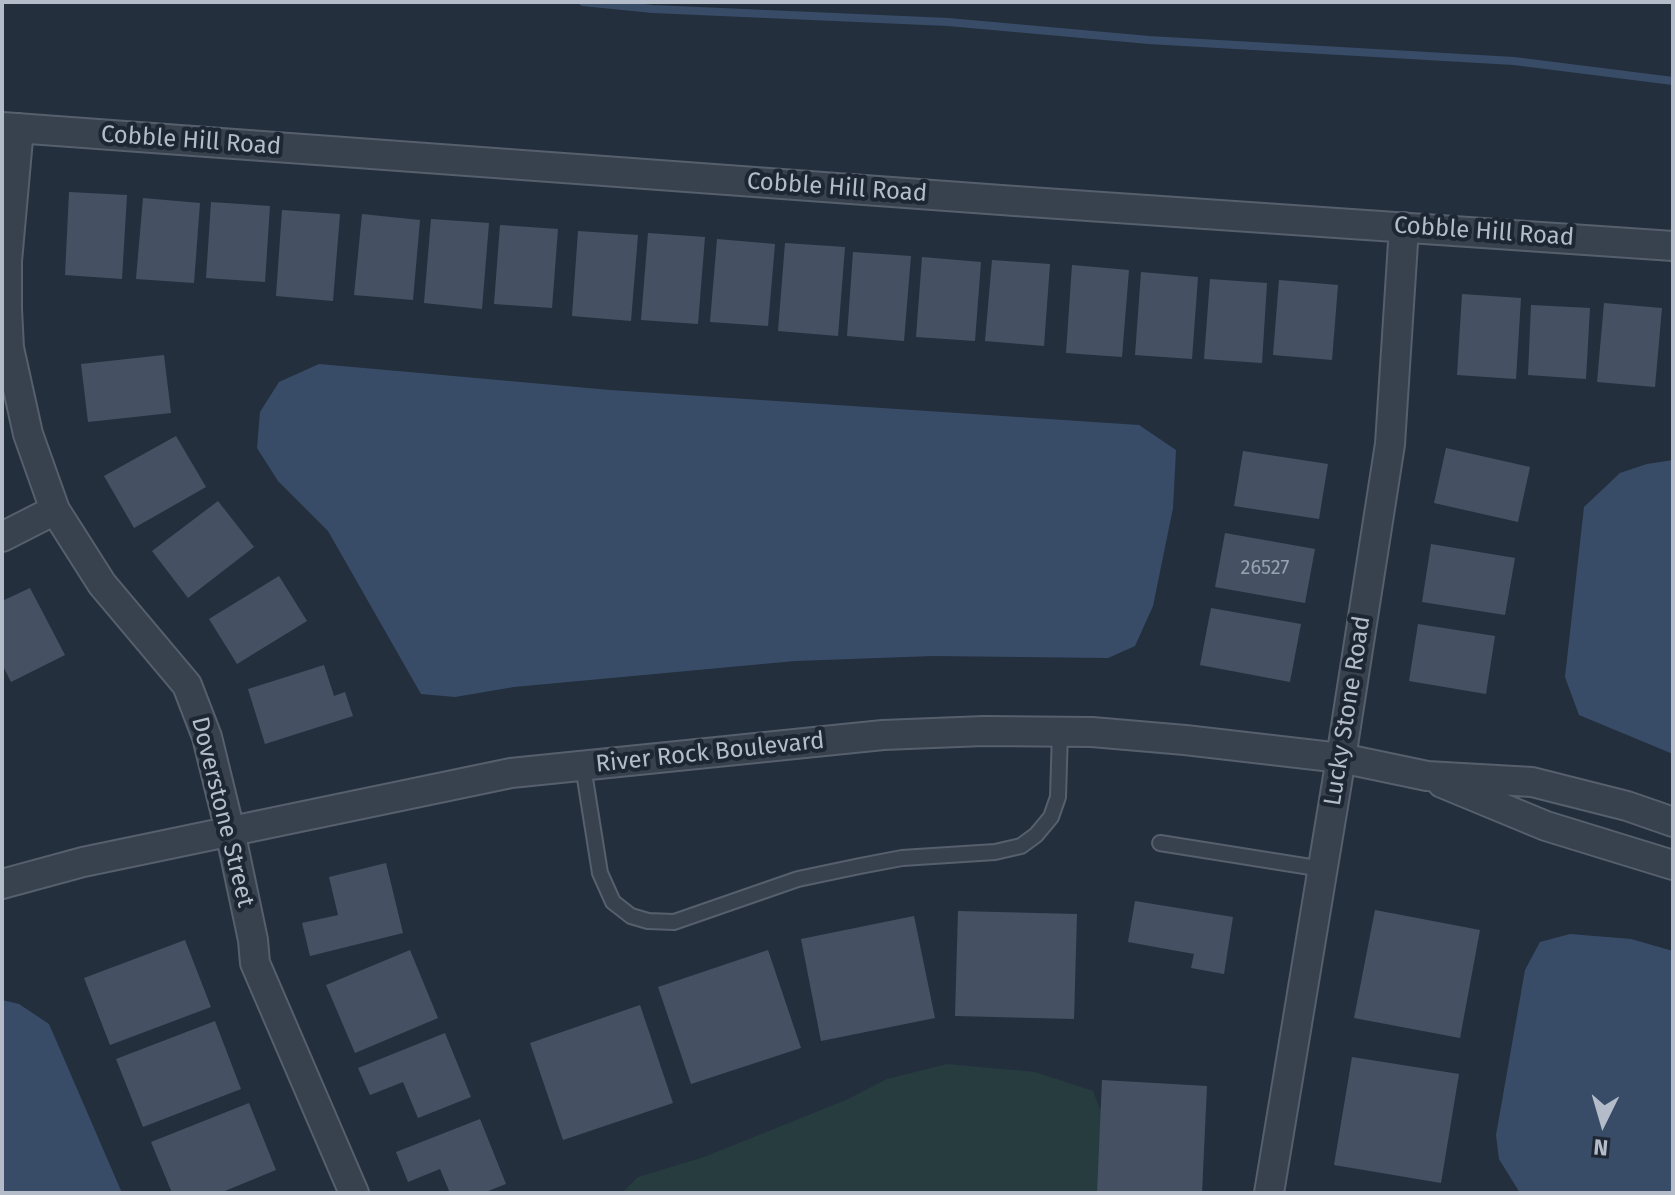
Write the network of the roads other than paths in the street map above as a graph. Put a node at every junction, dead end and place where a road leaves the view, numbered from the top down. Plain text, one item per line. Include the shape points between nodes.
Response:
1 (10, 127) edge
2 (1404, 227) junction
3 (1673, 246) edge
4 (55, 510) junction
5 (2, 537) edge
6 (1060, 732) junction
7 (1341, 758) junction
8 (583, 766) junction
9 (1427, 776) junction
10 (1673, 822) edge
11 (230, 831) junction
12 (1160, 843) dead end
13 (1673, 865) edge
14 (1323, 869) junction
15 (2, 884) edge
16 (354, 1193) edge
17 (1269, 1193) edge

1 - 2 street, Cobble Hill Road
1 - 4 street, Doverstone Street via 9,348 28,434
2 - 3 street, Cobble Hill Road
2 - 7 street, Lucky Stone Road via 1390,444
4 - 5 street
4 - 11 street, Doverstone Street via 102,584 187,685 207,737
6 - 7 street, River Rock Boulevard
6 - 8 street, River Rock Boulevard via 883,735
6 - 8 lane via 1058,797 1051,817 1021,846 902,858 829,872 674,922 631,916 613,902 600,873
7 - 9 street, River Rock Boulevard
7 - 14 street, Lucky Stone Road
8 - 11 street, River Rock Boulevard via 511,773
9 - 10 street, River Rock Boulevard via 1532,782
9 - 13 street, River Rock Boulevard via 1546,826
11 - 15 street, River Rock Boulevard
11 - 16 street, Doverstone Street via 255,963
12 - 14 lane
14 - 17 street, Lucky Stone Road

